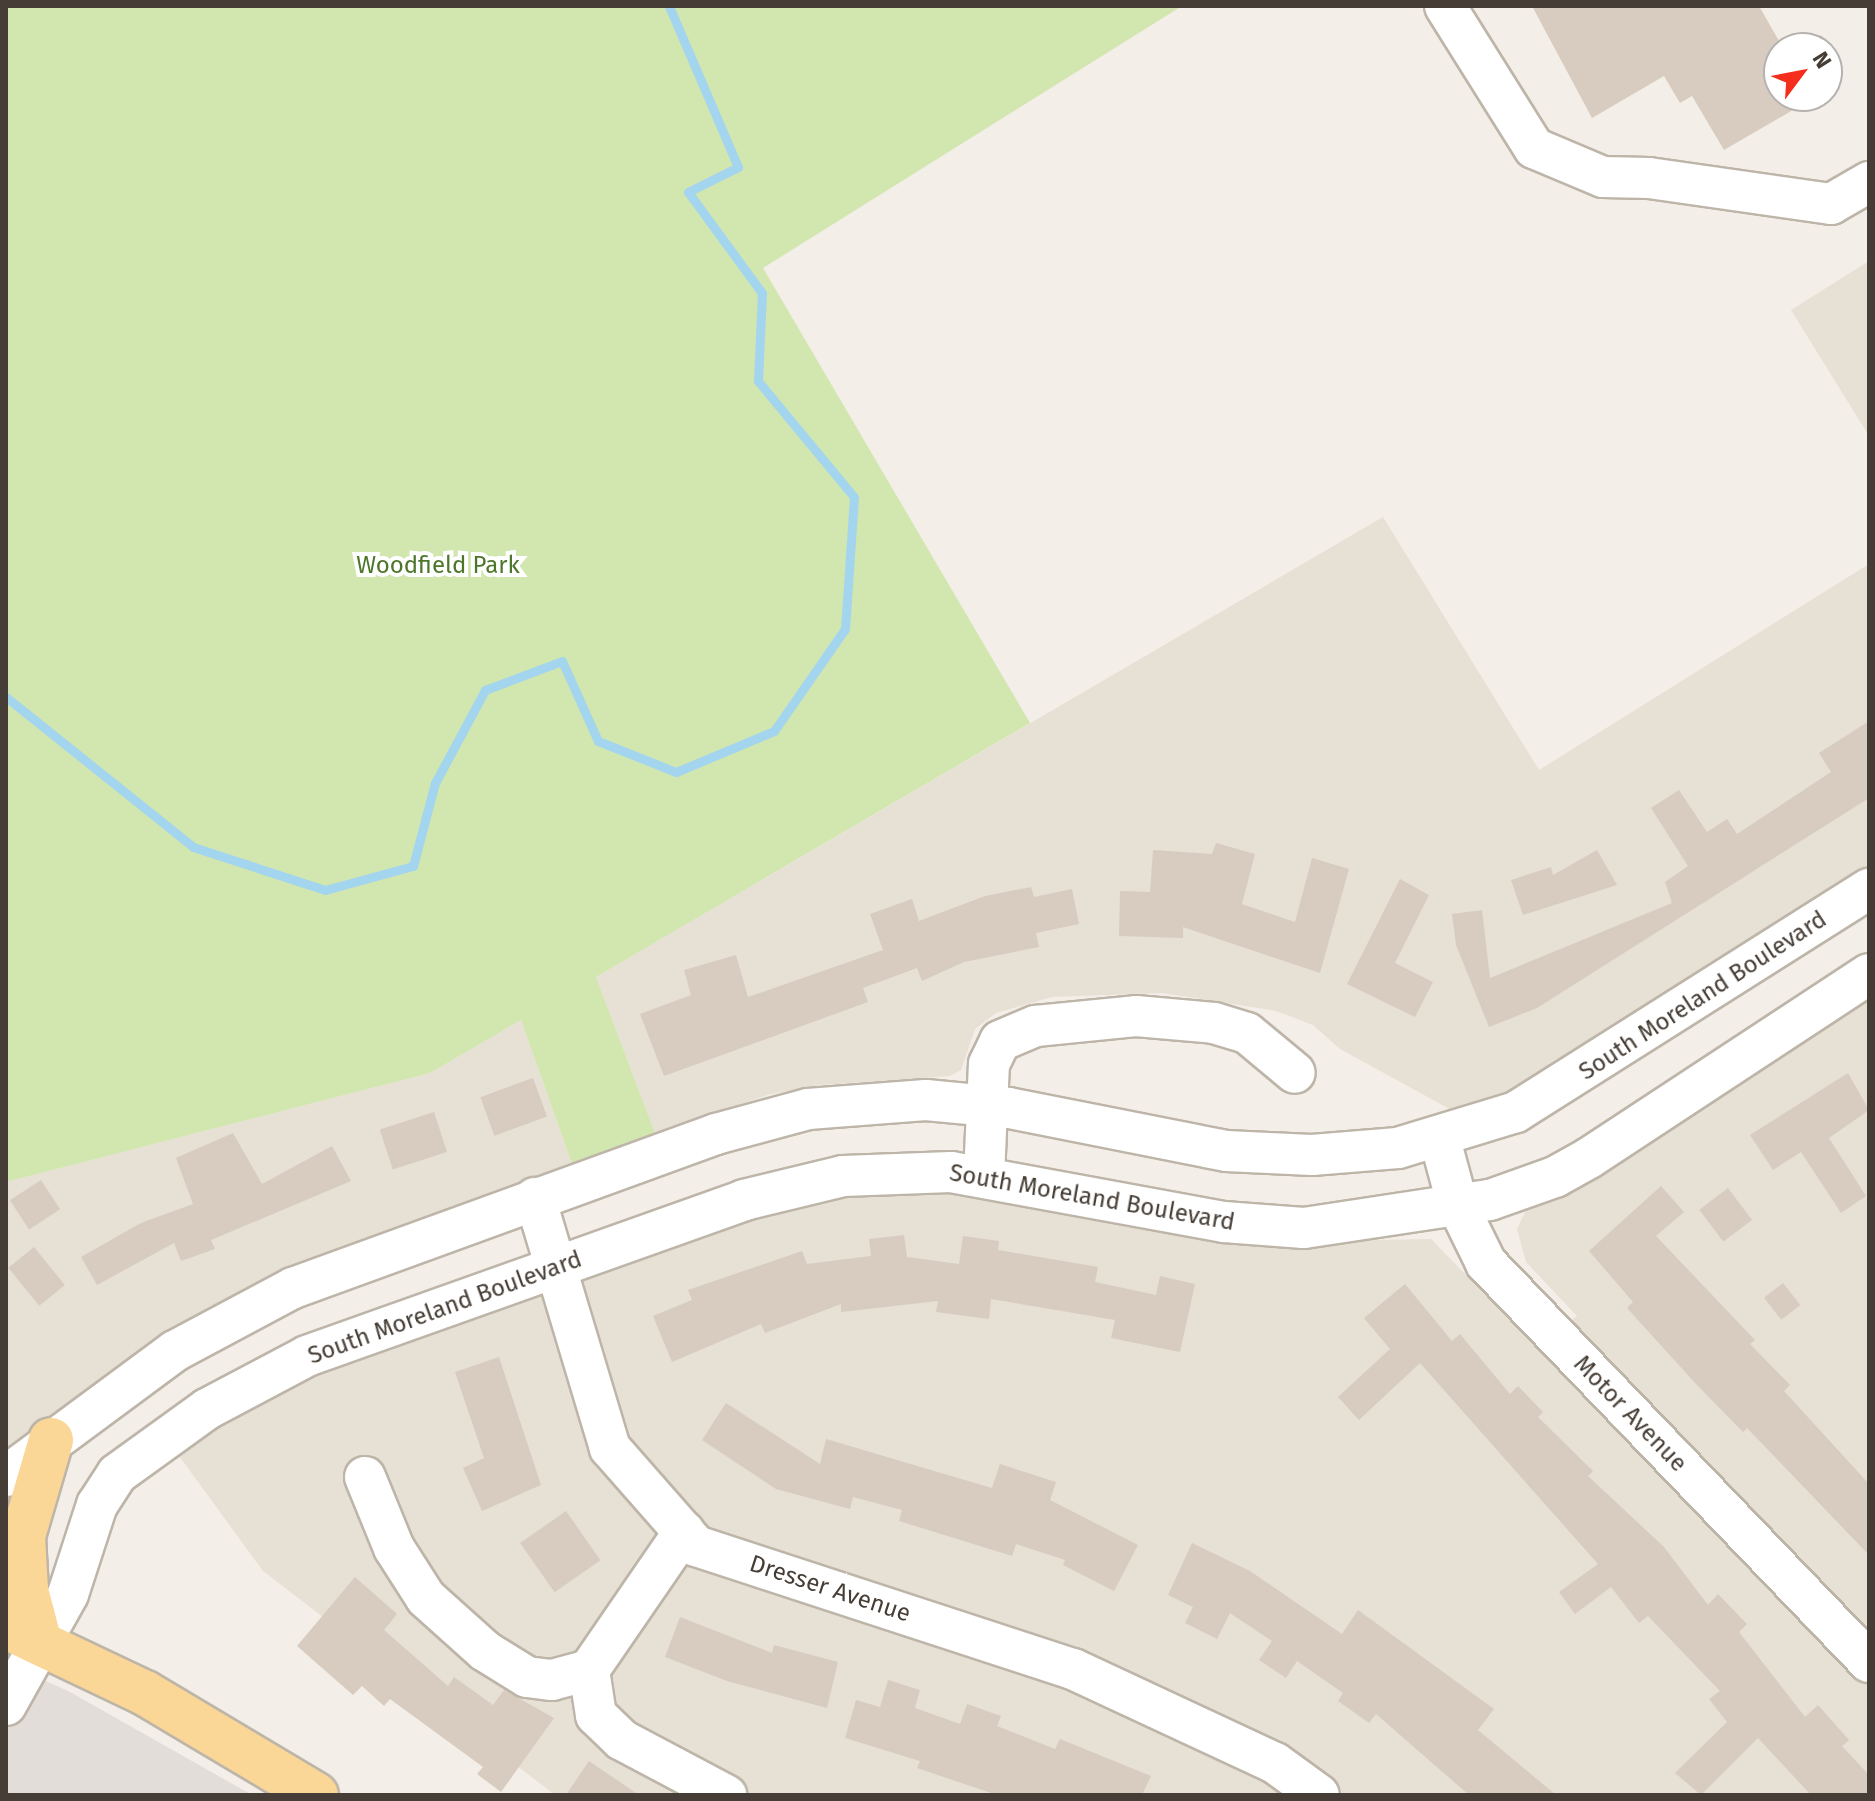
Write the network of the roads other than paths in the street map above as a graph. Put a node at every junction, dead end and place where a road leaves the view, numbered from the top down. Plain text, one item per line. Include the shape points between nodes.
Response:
1 (1445, 6) edge
2 (1869, 182) edge
3 (1866, 896) edge
4 (1869, 974) edge
5 (1295, 1073) dead end
6 (985, 1106) junction
7 (1439, 1136) junction
8 (984, 1177) junction
9 (535, 1198) junction
10 (1458, 1206) junction
11 (555, 1268) junction
12 (133, 1381) junction
13 (172, 1432) junction
14 (51, 1440) junction
15 (6, 1476) edge
16 (365, 1477) dead end
17 (684, 1532) junction
18 (23, 1635) edge
19 (1869, 1662) edge
20 (589, 1670) junction
21 (6, 1705) edge
22 (316, 1795) edge
23 (726, 1795) edge
24 (1319, 1795) edge

1 - 2 street via 1534,148 1603,177 1649,178 1831,204
3 - 7 street, South Moreland Boulevard via 1572,1081 1516,1112
4 - 10 street, South Moreland Boulevard via 1577,1164 1490,1200
5 - 6 street via 1247,1033 1214,1023 1136,1016 1068,1020 1000,1041 989,1064
6 - 7 street, South Moreland Boulevard via 1267,1155 1398,1148
6 - 8 street
6 - 9 street, South Moreland Boulevard via 887,1100 808,1109 716,1134
7 - 10 street, Motor Avenue
8 - 10 street, South Moreland Boulevard via 1224,1222 1291,1227 1340,1226
8 - 11 street, South Moreland Boulevard via 915,1171 804,1183
9 - 11 street, Dresser Avenue
9 - 12 street, South Moreland Boulevard via 293,1288 216,1326
10 - 19 street, Motor Avenue via 1497,1275
11 - 13 street, South Moreland Boulevard via 307,1356
11 - 17 street, Dresser Avenue via 610,1448
12 - 13 street
12 - 14 street, South Moreland Boulevard
13 - 18 street, South Moreland Boulevard via 143,1451 107,1488 89,1523 68,1594
14 - 15 street, South Moreland Boulevard
14 - 18 main road via 23,1536
16 - 20 street via 394,1548 426,1598 485,1651 527,1677 552,1680
17 - 20 street
17 - 24 street, Dresser Avenue via 696,1546 1073,1669 1275,1763
18 - 21 street, South Moreland Boulevard
18 - 22 main road via 145,1693
20 - 23 street via 596,1715 622,1740

